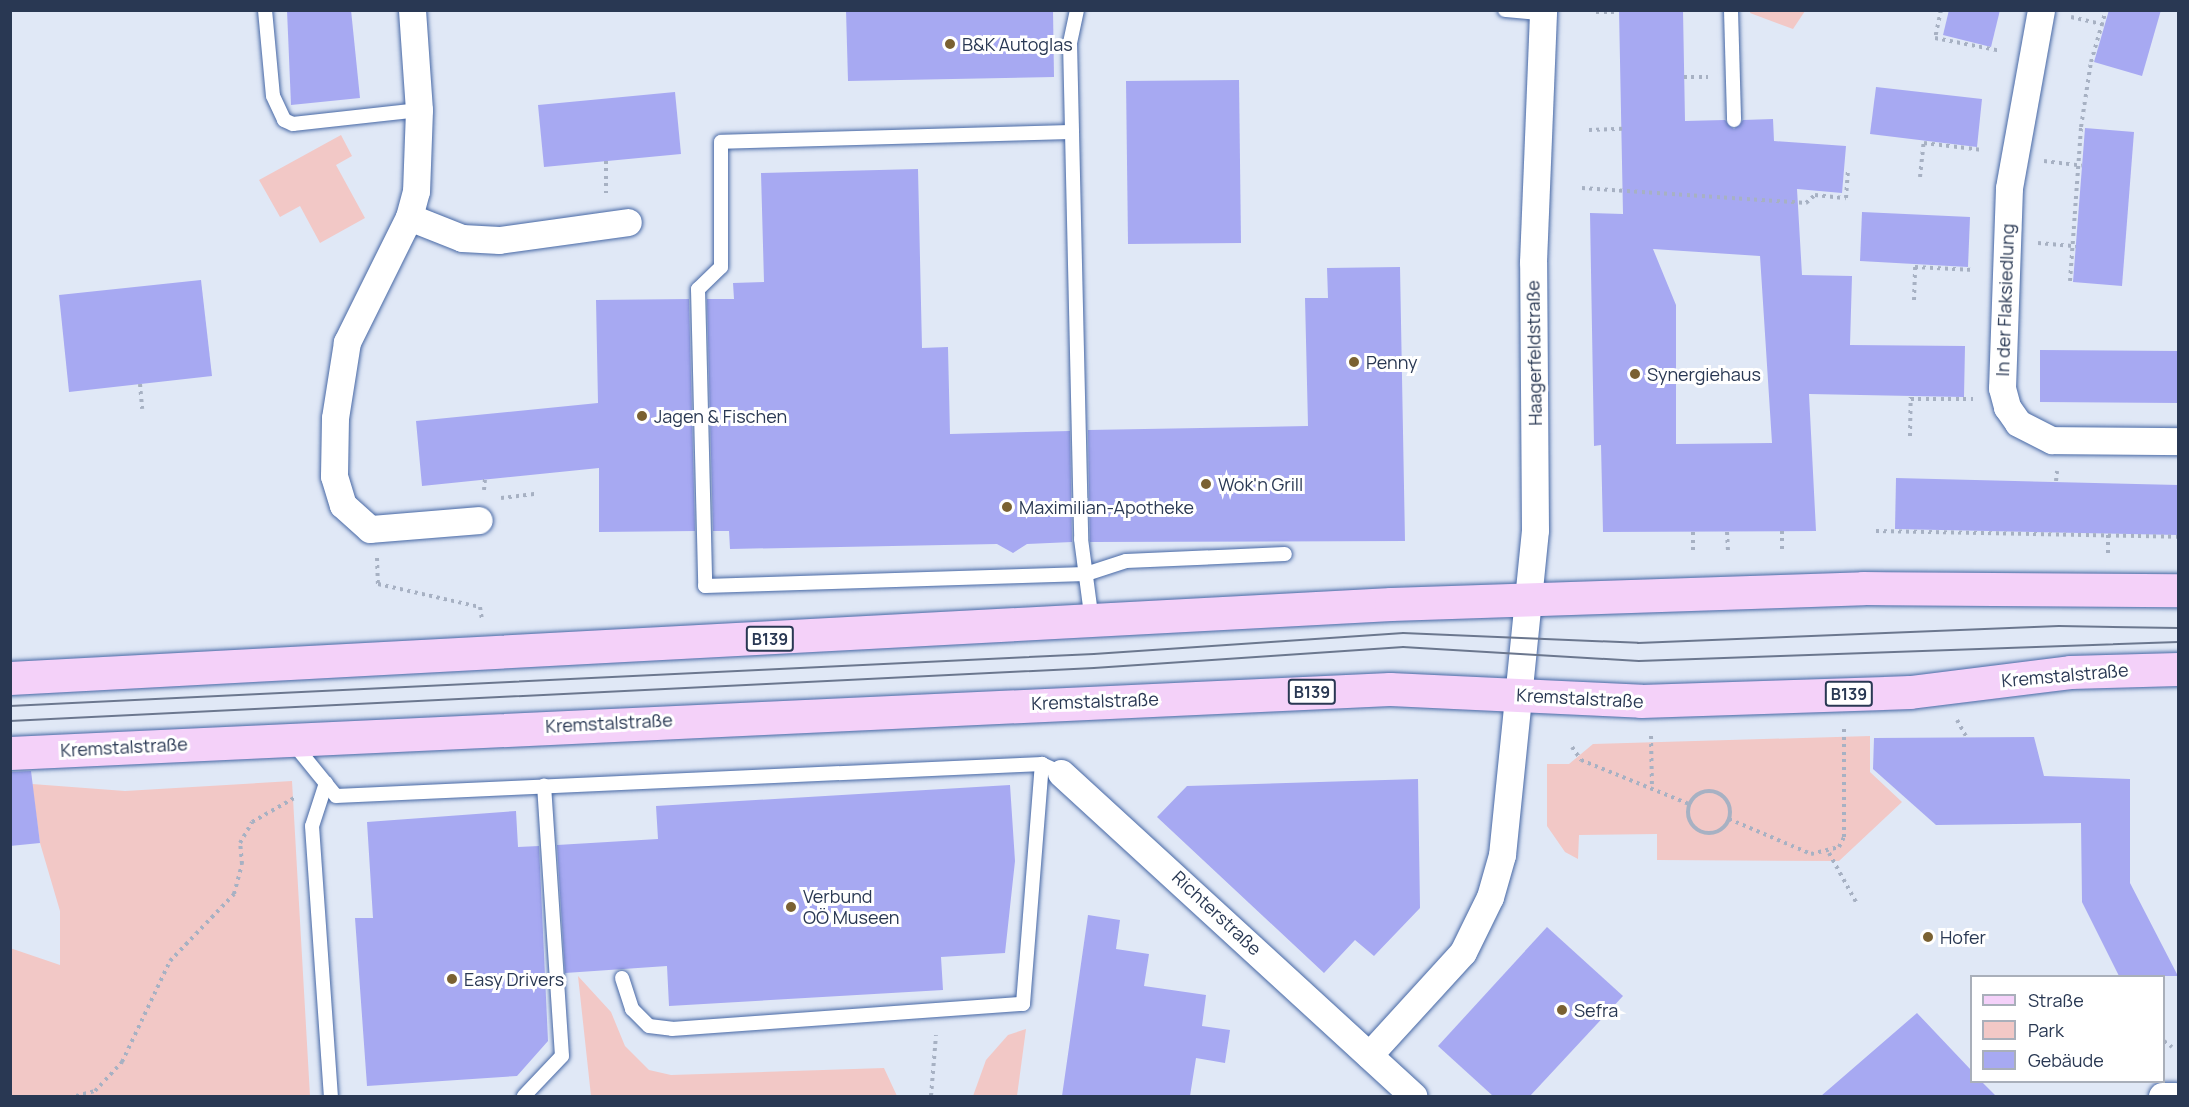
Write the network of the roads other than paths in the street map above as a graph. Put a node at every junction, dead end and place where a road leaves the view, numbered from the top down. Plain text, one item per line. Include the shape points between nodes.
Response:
1 (265, 10) edge
2 (412, 10) edge
3 (1077, 10) edge
4 (1506, 10) edge
5 (1731, 10) edge
6 (1543, 12) edge
7 (2052, 13) edge
8 (419, 110) junction
9 (1734, 120) dead end
10 (1072, 132) junction
11 (617, 214) road end
12 (409, 217) junction
13 (2178, 441) edge
14 (478, 520) dead end
15 (1285, 554) dead end
16 (1086, 574) junction
17 (2178, 590) edge
18 (1529, 599) junction
19 (1093, 624) junction
20 (2178, 669) edge
21 (10, 678) edge
22 (1519, 695) junction
23 (290, 739) junction
24 (10, 753) edge
25 (1052, 769) junction
26 (326, 783) junction
27 (544, 786) junction
28 (622, 978) dead end
29 (1369, 1055) junction
30 (533, 1094) edge
31 (331, 1096) edge
32 (1414, 1096) edge
33 (2162, 1096) edge
34 (2175, 1096) edge

1 - 8 lane via 273,96 284,120 293,124
2 - 8 street
3 - 10 lane via 1070,42
4 - 6 lane
5 - 9 lane
6 - 18 street, Haagerfeldstraße via 1533,262 1536,530
7 - 13 street, In der Flaksiedlung via 2031,57 2027,157 2005,272 2004,395 2018,423 2052,440
8 - 12 street via 420,162
10 - 16 lane
10 - 16 lane via 721,142 721,267 699,289 705,586
11 - 12 street via 499,240 462,238
12 - 14 street via 347,342 335,418 337,492 351,518 376,530
15 - 16 lane via 1126,561
16 - 19 lane
17 - 18 main road, B139 via 1863,588
18 - 19 main road, B139
18 - 22 street, Haagerfeldstraße
19 - 21 main road, B139
20 - 22 main road, Kremstalstraße / B139 via 2070,672 1910,692 1641,701
22 - 23 main road, Kremstalstraße / B139 via 1390,689
22 - 29 street via 1502,855 1490,897 1463,952
23 - 24 main road, Kremstalstraße / B139
23 - 26 lane
25 - 27 lane
25 - 28 lane via 1023,1004 672,1029 643,1021 632,1009
25 - 29 street, Richterstraße
26 - 27 lane via 336,796
26 - 31 lane via 312,826
27 - 30 lane via 562,1056
29 - 32 street, Richterstraße
33 - 34 street

